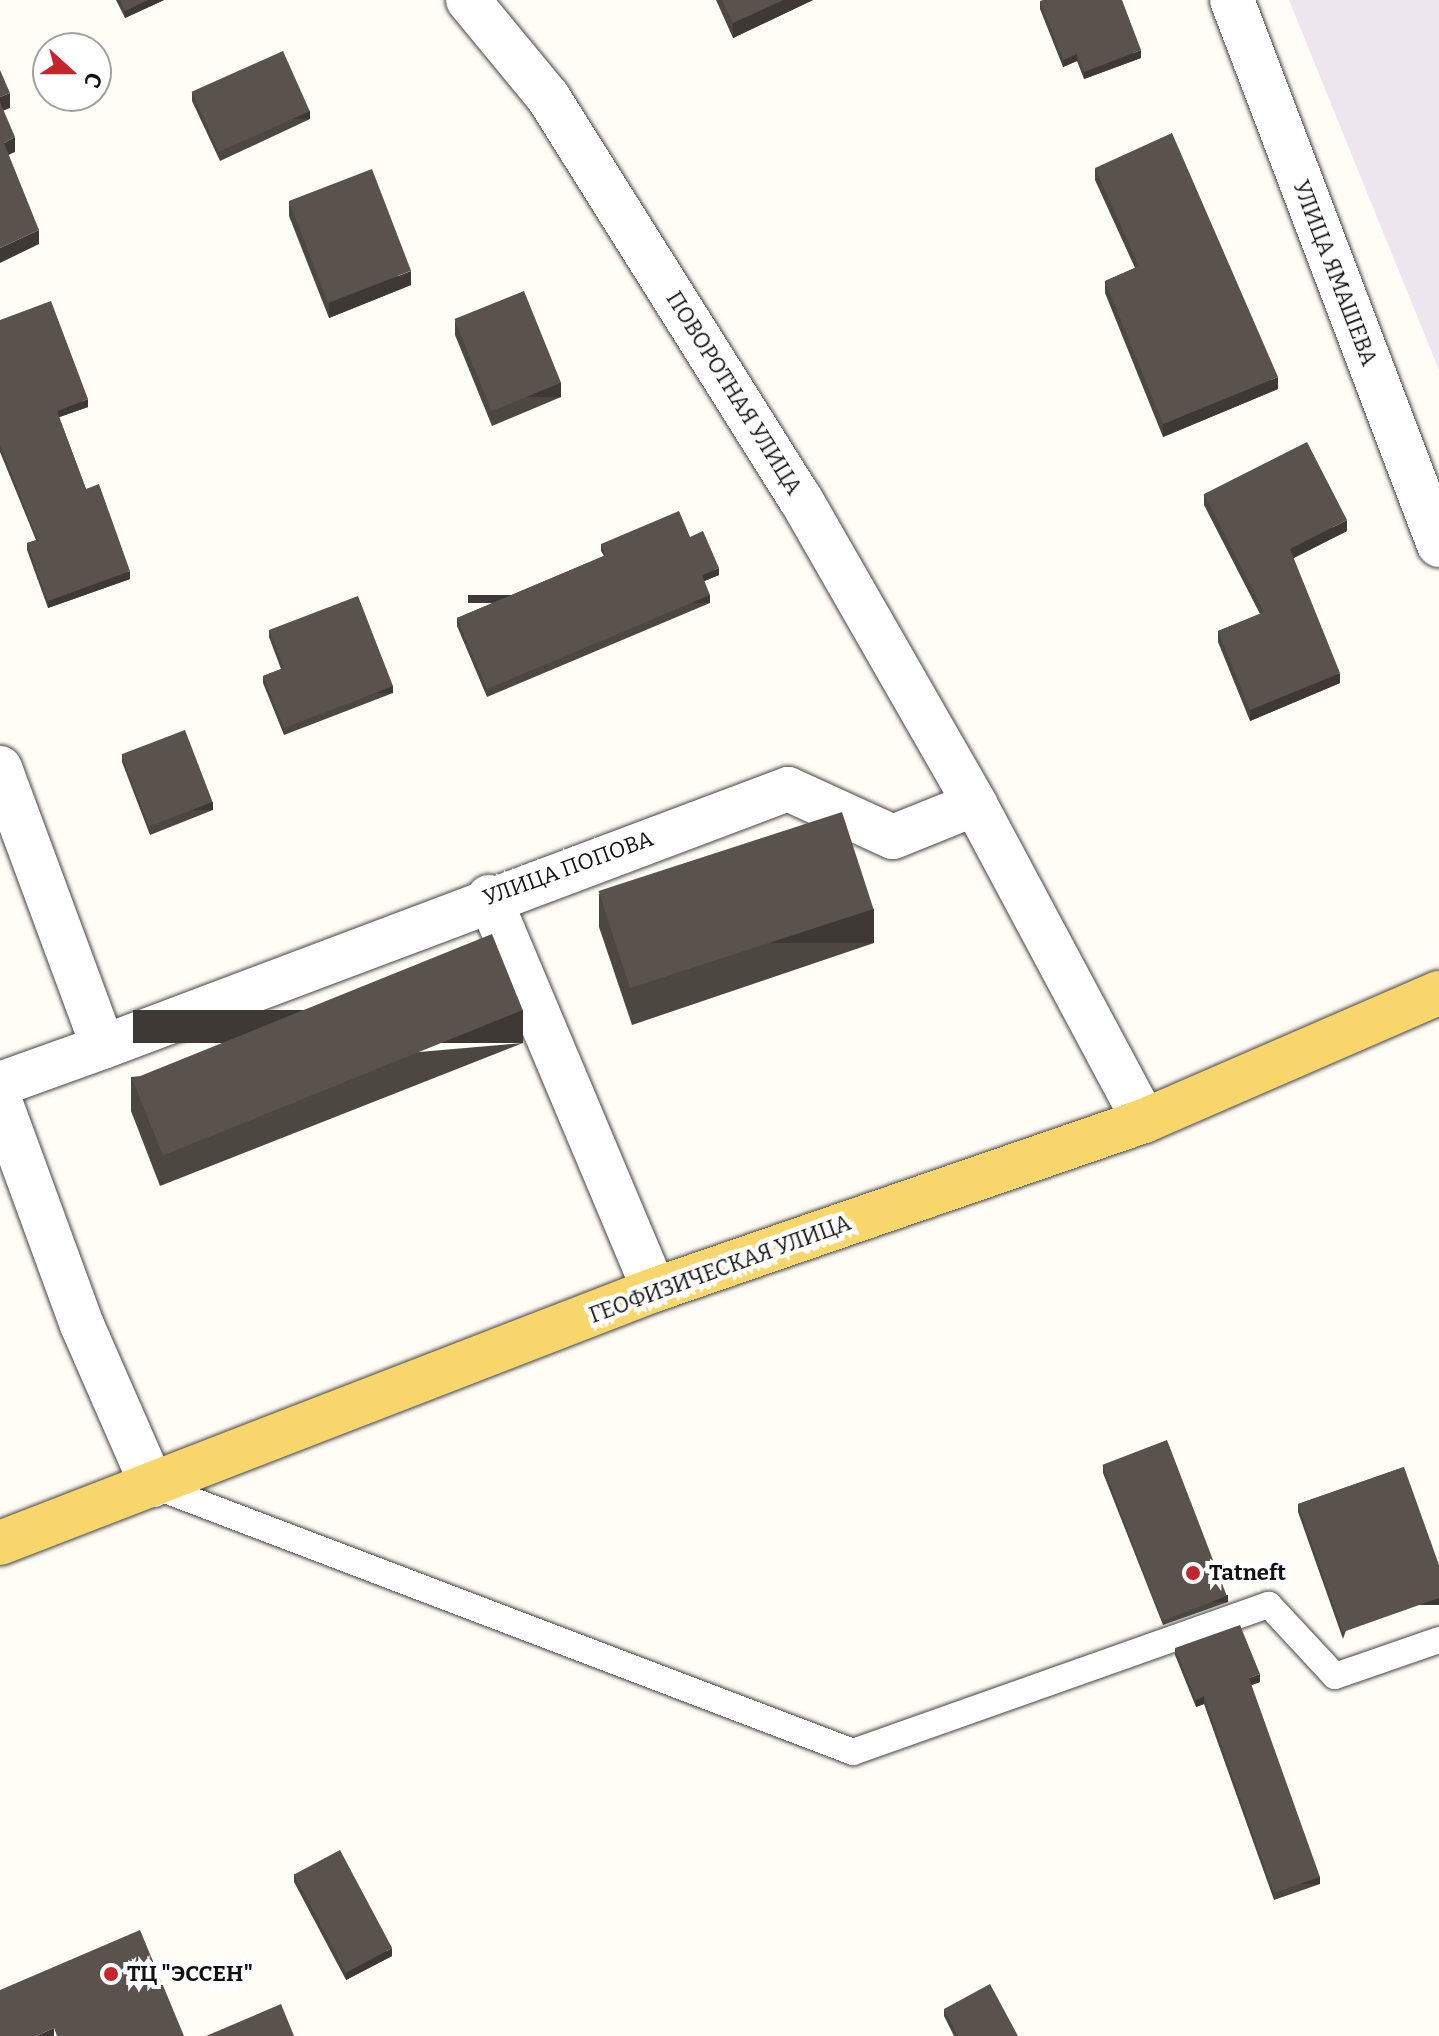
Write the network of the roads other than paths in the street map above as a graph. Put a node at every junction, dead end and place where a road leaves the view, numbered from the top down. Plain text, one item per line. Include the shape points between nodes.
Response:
1 (468, 0) edge
2 (1232, 0) edge
3 (1439, 545) edge
4 (0, 768) edge
5 (975, 804) junction
6 (489, 897) junction
7 (1439, 993) edge
8 (103, 1047) junction
9 (0, 1084) edge
10 (0, 1101) edge
11 (1144, 1121) junction
12 (654, 1290) junction
13 (152, 1485) junction
14 (0, 1543) edge
15 (1439, 1640) edge

1 - 5 street, ПОВОРОТНАЯ УЛИЦА via 548,97 792,484
2 - 3 street, УЛИЦА ЯМАШЕВА
4 - 8 street
5 - 6 street, УЛИЦА ПОПОВА via 893,837 788,789
5 - 11 street
6 - 8 street, УЛИЦА ПОПОВА
6 - 12 street
7 - 11 main road, ГЕОФИЗИЧЕСКАЯ УЛИЦА
8 - 9 street, УЛИЦА ПОПОВА
10 - 13 street via 82,1325
11 - 12 main road, ГЕОФИЗИЧЕСКАЯ УЛИЦА
12 - 13 main road, ГЕОФИЗИЧЕСКАЯ УЛИЦА
13 - 14 main road, ГЕОФИЗИЧЕСКАЯ УЛИЦА
13 - 15 lane via 853,1752 1269,1605 1335,1676

